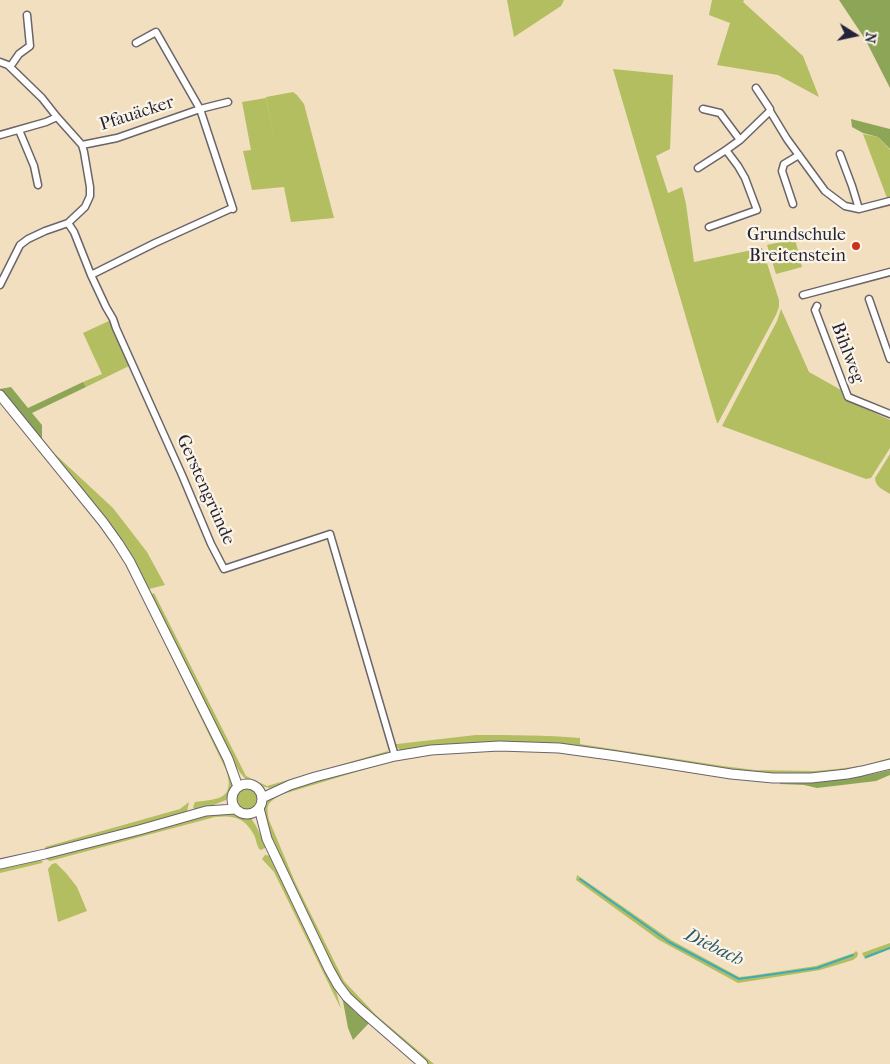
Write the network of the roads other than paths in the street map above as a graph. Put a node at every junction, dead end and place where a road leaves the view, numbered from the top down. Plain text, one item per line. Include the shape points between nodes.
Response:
1 (27, 15) dead end
2 (136, 43) dead end
3 (0, 62) edge
4 (10, 66) junction
5 (756, 88) dead end
6 (228, 102) dead end
7 (200, 109) junction
8 (704, 109) dead end
9 (770, 111) junction
10 (56, 117) junction
11 (19, 130) junction
12 (0, 135) edge
13 (740, 140) junction
14 (82, 145) junction
15 (724, 151) junction
16 (840, 154) dead end
17 (799, 155) junction
18 (698, 168) dead end
19 (38, 185) dead end
20 (890, 201) edge
21 (793, 204) dead end
22 (859, 209) junction
23 (68, 223) junction
24 (709, 227) dead end
25 (890, 272) edge
26 (92, 275) junction
27 (0, 285) edge
28 (803, 295) dead end
29 (870, 299) dead end
30 (817, 306) dead end
31 (890, 359) edge
32 (0, 395) edge
33 (890, 414) edge
34 (395, 756) junction
35 (890, 764) edge
36 (242, 785) junction
37 (261, 794) junction
38 (231, 798) junction
39 (259, 808) junction
40 (235, 809) junction
41 (206, 811) junction
42 (250, 814) junction
43 (268, 839) junction
44 (0, 864) edge
45 (423, 1064) edge

1 - 4 street via 30,46
2 - 7 street, Pfauäcker via 156,32
3 - 4 street
4 - 10 street
5 - 9 street
6 - 7 street, Pfauäcker
7 - 14 street, Pfauäcker via 117,138
7 - 26 street via 232,209
8 - 13 street via 720,113
9 - 13 street
9 - 17 street
10 - 11 street
10 - 14 street
11 - 12 street
11 - 19 street
13 - 15 street
14 - 23 street via 90,196 85,207
15 - 18 street
15 - 24 street via 745,178 757,210
16 - 22 street
17 - 21 street via 784,164 782,172
17 - 22 street via 825,191 844,206
20 - 22 street
23 - 26 street, Gerstengründe
23 - 27 street via 20,245
25 - 28 street
26 - 34 street, Gerstengründe via 224,568 330,534
29 - 31 street
30 - 33 street, Bihlweg via 815,310 848,397
32 - 36 main road via 103,522 130,562
34 - 35 main road via 431,750 499,746 559,748 773,778 838,775
34 - 37 main road
36 - 37 main road via 256,786
36 - 38 main road
37 - 39 main road
38 - 40 main road
38 - 41 main road
39 - 42 main road
39 - 43 main road
40 - 41 main road
40 - 42 main road
41 - 44 main road
42 - 43 main road
43 - 45 main road via 338,985 347,997

